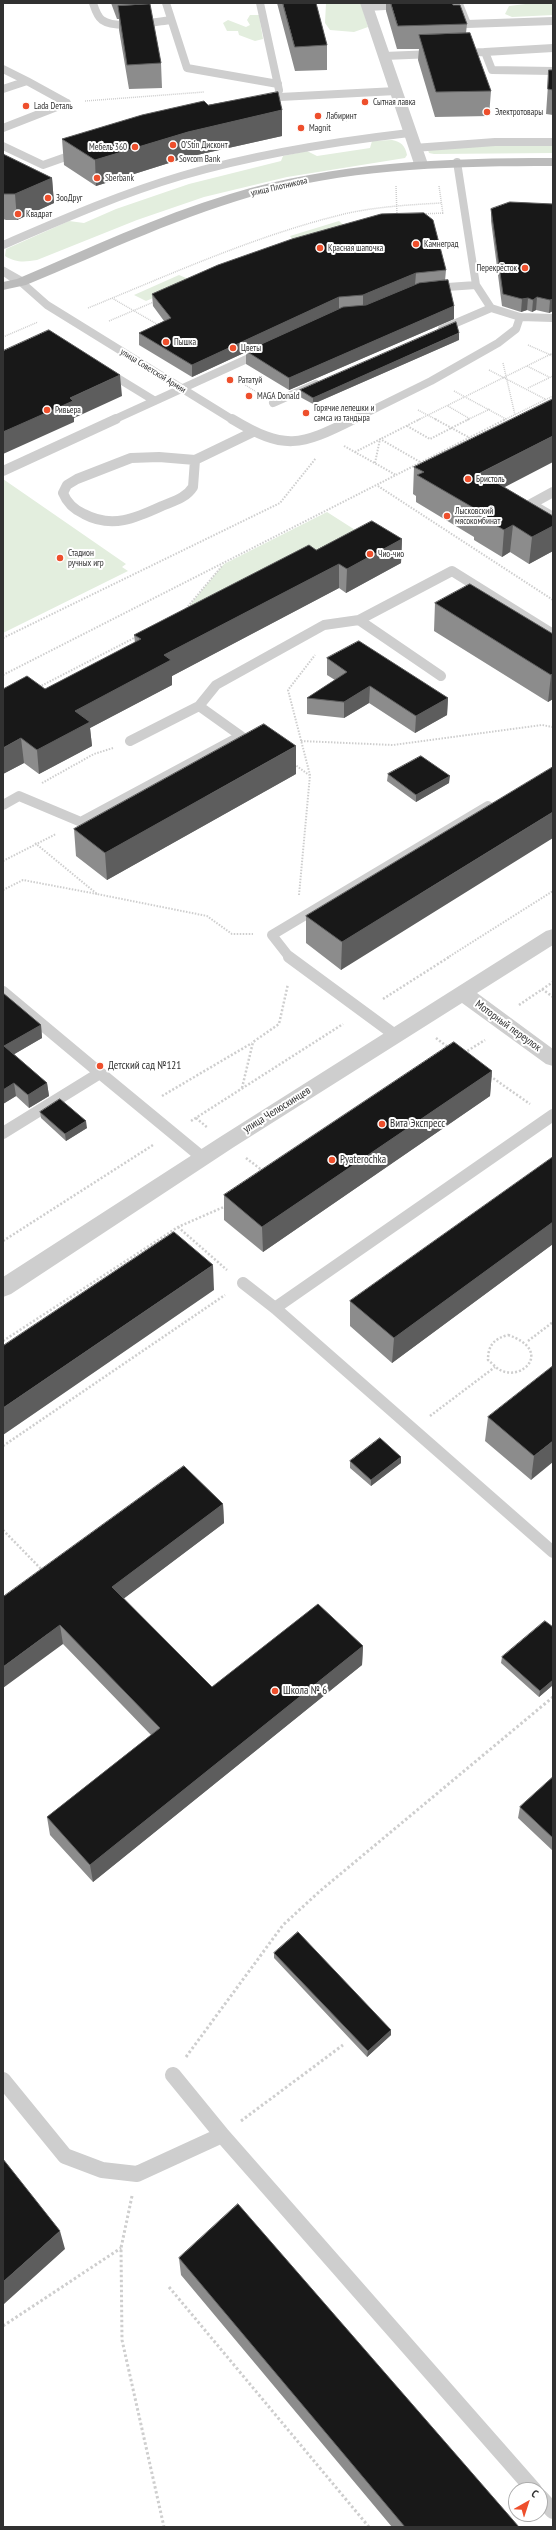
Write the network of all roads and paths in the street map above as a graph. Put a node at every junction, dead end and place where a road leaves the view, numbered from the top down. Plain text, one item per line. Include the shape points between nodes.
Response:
1 (93, 3) edge
2 (166, 3) edge
3 (260, 3) edge
4 (434, 4) edge
5 (458, 4) edge
6 (367, 5) edge
7 (406, 5) edge
8 (172, 20) junction
9 (553, 21) edge
10 (553, 48) edge
11 (485, 52) junction
12 (456, 53) edge
13 (441, 54) edge
14 (384, 56) junction
15 (3, 69) edge
16 (553, 71) edge
17 (26, 81) junction
18 (278, 84) junction
19 (3, 89) edge
20 (396, 91) junction
21 (211, 92) dead end
22 (280, 97) junction
23 (67, 103) junction
24 (256, 109) edge
25 (360, 111) dead end
26 (343, 124) dead end
27 (3, 128) edge
28 (409, 133) junction
29 (553, 142) edge
30 (3, 146) edge
31 (414, 148) junction
32 (85, 151) edge
33 (457, 162) junction
34 (553, 162) edge
35 (421, 164) junction
36 (404, 185) dead end
37 (441, 203) dead end
38 (397, 206) junction
39 (443, 213) dead end
40 (420, 214) edge
41 (390, 217) edge
42 (3, 245) edge
43 (3, 270) edge
44 (21, 282) junction
45 (476, 285) junction
46 (3, 286) edge
47 (425, 289) edge
48 (112, 298) junction
49 (161, 299) edge
50 (3, 300) edge
51 (491, 308) junction
52 (86, 309) dead end
53 (133, 310) junction
54 (34, 317) dead end
55 (520, 317) junction
56 (553, 318) edge
57 (106, 322) dead end
58 (160, 327) edge
59 (433, 333) edge
60 (507, 336) junction
61 (3, 337) edge
62 (266, 350) edge
63 (553, 353) edge
64 (550, 355) junction
65 (553, 356) edge
66 (468, 361) junction
67 (527, 366) junction
68 (101, 367) edge
69 (553, 376) edge
70 (506, 377) junction
71 (550, 378) junction
72 (324, 381) edge
73 (431, 381) junction
74 (528, 388) junction
75 (181, 389) junction
76 (466, 396) junction
77 (553, 396) edge
78 (394, 399) junction
79 (546, 399) junction
80 (155, 401) junction
81 (273, 403) dead end
82 (447, 406) junction
83 (490, 409) junction
84 (429, 415) junction
85 (470, 419) junction
86 (506, 419) junction
87 (502, 421) junction
88 (508, 424) edge
89 (407, 426) junction
90 (452, 428) junction
91 (253, 432) junction
92 (320, 436) junction
93 (470, 438) junction
94 (380, 439) junction
95 (355, 452) junction
96 (195, 460) junction
97 (420, 462) junction
98 (375, 463) junction
99 (3, 471) edge
100 (396, 475) junction
101 (378, 486) junction
102 (553, 492) edge
103 (553, 517) edge
104 (224, 564) junction
105 (553, 600) edge
106 (181, 614) edge
107 (359, 620) junction
108 (324, 625) junction
109 (553, 634) edge
110 (140, 635) edge
111 (3, 638) edge
112 (3, 675) edge
113 (441, 676) dead end
114 (37, 688) edge
115 (199, 706) junction
116 (553, 726) edge
117 (130, 741) joint
118 (301, 741) junction
119 (290, 761) edge
120 (310, 775) junction
121 (19, 796) junction
122 (499, 800) edge
123 (3, 805) edge
124 (81, 822) junction
125 (35, 843) junction
126 (3, 861) edge
127 (3, 890) edge
128 (553, 891) edge
129 (97, 894) junction
130 (297, 918) junction
131 (272, 935) junction
132 (553, 936) edge
133 (293, 962) junction
134 (553, 982) edge
135 (542, 989) junction
136 (3, 992) edge
137 (463, 993) junction
138 (553, 997) edge
139 (362, 1012) junction
140 (504, 1022) junction
141 (414, 1023) junction
142 (396, 1035) junction
143 (253, 1042) junction
144 (453, 1051) edge
145 (553, 1059) edge
146 (466, 1060) edge
147 (100, 1073) junction
148 (485, 1073) edge
149 (242, 1089) junction
150 (141, 1108) junction
151 (551, 1117) edge
152 (3, 1133) edge
153 (171, 1134) junction
154 (243, 1155) dead end
155 (202, 1158) junction
156 (265, 1173) edge
157 (231, 1203) edge
158 (178, 1227) junction
159 (3, 1240) edge
160 (242, 1283) junction
161 (3, 1288) edge
162 (275, 1308) junction
163 (553, 1322) edge
164 (3, 1341) edge
165 (528, 1341) junction
166 (495, 1367) junction
167 (414, 1429) junction
168 (3, 1446) edge
169 (3, 1530) edge
170 (552, 1549) edge
171 (49, 1577) edge
172 (553, 1697) edge
173 (343, 2045) dead end
174 (173, 2076) joint
175 (3, 2080) edge
176 (222, 2136) junction
177 (137, 2174) junction
178 (121, 2248) junction
179 (169, 2287) dead end
180 (3, 2326) edge
181 (527, 2482) edge
182 (164, 2527) edge
183 (369, 2527) edge

1 - 8 lane via 98,15 106,22
2 - 8 lane
3 - 18 lane
4 - 5 lane
5 - 9 lane via 467,24
6 - 7 lane
6 - 14 street
8 - 18 lane via 187,68
10 - 11 lane
11 - 12 lane
11 - 16 lane via 492,70
13 - 14 lane
14 - 20 street
15 - 17 lane
17 - 19 lane
17 - 23 lane
18 - 22 lane
20 - 22 lane
20 - 28 street
21 - 23 path via 124,96
22 - 24 lane
23 - 27 lane
25 - 26 path
28 - 31 street
28 - 42 lane via 315,147 206,169 88,209
29 - 31 lane via 487,142
30 - 32 lane via 43,165
31 - 35 street
33 - 34 main road, улица Плотникова
33 - 35 main road, улица Плотникова
33 - 45 lane
35 - 44 main road, улица Плотникова via 330,176 267,188 233,198 153,227
36 - 38 path via 396,186
37 - 38 path
38 - 41 path via 397,215
38 - 48 path via 336,216 270,236
39 - 40 path
43 - 44 street, улица Советской Армии
44 - 46 main road
44 - 50 main road
44 - 75 lane, улица Советской Армии via 52,308
45 - 47 lane
45 - 51 lane
48 - 52 path
48 - 53 path
49 - 53 path
51 - 55 lane
51 - 59 lane
53 - 57 path
53 - 58 path
54 - 61 path via 41,321
55 - 56 lane
55 - 60 lane, улица Советской Армии via 516,329
60 - 64 path
60 - 66 lane, улица Советской Армии
62 - 75 lane
63 - 64 path
64 - 65 path
64 - 67 path
66 - 70 path
66 - 73 lane, улица Советской Армии
67 - 70 path
67 - 71 path
68 - 80 lane
69 - 71 path
70 - 74 path
70 - 76 path
71 - 74 path
72 - 81 lane
73 - 76 path
73 - 78 lane, улица Советской Армии
74 - 79 path
75 - 80 lane
75 - 91 lane, улица Советской Армии
76 - 82 path
76 - 83 path
77 - 79 path
78 - 84 path
78 - 92 lane, улица Советской Армии
79 - 86 path
80 - 99 lane
82 - 84 path
82 - 85 path
83 - 85 path
83 - 86 path
84 - 89 path
84 - 90 path
85 - 90 path
86 - 87 path
87 - 88 path
87 - 93 path
89 - 90 path via 430,439
89 - 94 path
90 - 93 path
91 - 92 lane, улица Советской Армии via 281,442 294,443
91 - 96 lane
92 - 95 path
92 - 111 path via 316,458 280,504
93 - 97 path
94 - 95 path
94 - 97 path
94 - 98 path
95 - 98 path
96 - 96 lane via 132,458 77,479 67,485 63,493 65,500 90,519 103,524 117,523 146,514 186,496 194,483
97 - 100 path
98 - 100 path
100 - 101 path
101 - 104 path
101 - 105 path
102 - 103 lane via 531,504
104 - 106 path
104 - 112 path
107 - 108 lane
107 - 109 lane via 452,571
107 - 113 lane
108 - 115 lane via 216,685
108 - 118 path via 323,644 288,690
110 - 114 path
115 - 117 lane
115 - 124 lane via 241,736
116 - 118 path via 542,725 393,744
117 - 121 path via 94,754
118 - 120 path
119 - 120 path
120 - 130 path
121 - 123 lane
121 - 124 lane
122 - 130 lane
124 - 125 path
125 - 126 path
125 - 129 path
127 - 129 path via 23,880
128 - 139 path
129 - 131 path via 207,916 232,934
130 - 131 lane
131 - 133 lane
132 - 137 street, улица Челюскинцев
133 - 139 lane
133 - 143 path via 279,1024
134 - 135 path
135 - 138 path
135 - 140 path via 517,1007
136 - 147 lane
137 - 140 street, Моторный переулок
137 - 141 street, улица Челюскинцев
139 - 142 lane
139 - 149 path
140 - 145 street, Моторный переулок
140 - 146 path via 489,1038 460,1055
141 - 142 street, улица Челюскинцев
141 - 144 path
142 - 155 street, улица Челюскинцев
143 - 149 path
143 - 150 path
147 - 150 lane
147 - 152 lane
148 - 151 path
149 - 153 path
150 - 153 lane
151 - 162 lane
153 - 155 lane
153 - 159 path
154 - 156 path
155 - 161 street, улица Челюскинцев
157 - 158 path
158 - 160 path
158 - 164 path
160 - 162 lane
160 - 168 path
162 - 167 lane
163 - 165 path
165 - 166 path via 534,1348 535,1357 532,1365 524,1371 515,1373 504,1372
165 - 166 path via 508,1335 490,1343 487,1351 488,1360
166 - 167 path
167 - 170 lane
169 - 171 path
172 - 174 path via 320,1891 283,1925
173 - 176 path
174 - 176 lane
175 - 177 lane via 65,2156 102,2170
176 - 177 lane
176 - 181 lane
177 - 178 path
178 - 180 path
178 - 182 path via 122,2340
179 - 183 path

